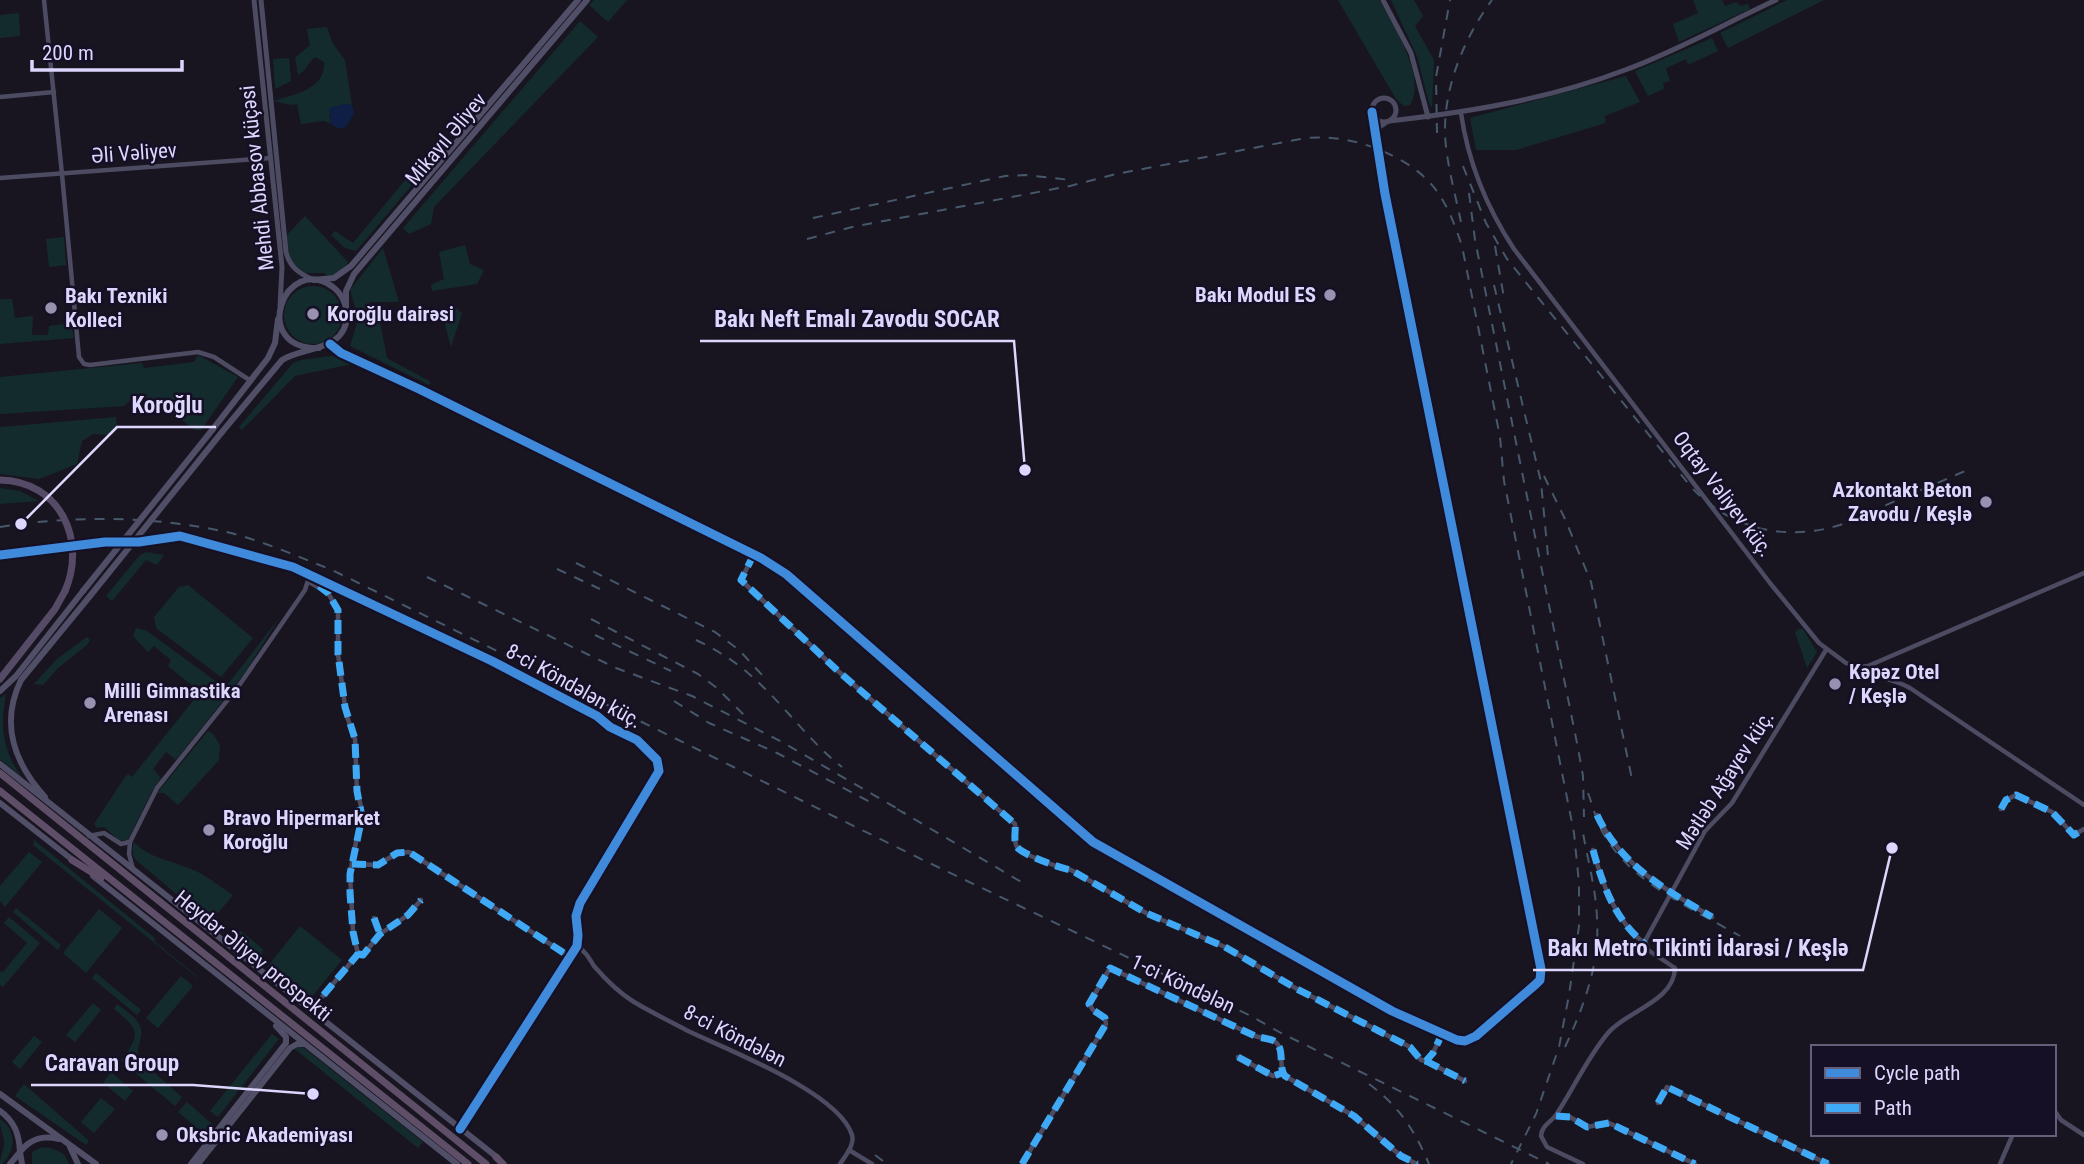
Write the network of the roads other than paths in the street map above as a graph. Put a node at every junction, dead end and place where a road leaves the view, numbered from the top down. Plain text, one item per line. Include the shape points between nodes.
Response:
1 (44, 0) edge
2 (254, 0) edge
3 (261, 0) edge
4 (578, 0) edge
5 (587, 0) edge
6 (1384, 0) edge
7 (1776, 0) edge
8 (54, 92) junction
9 (0, 97) edge
10 (1372, 112) junction
11 (1461, 113) junction
12 (1428, 117) junction
13 (1389, 121) junction
14 (1374, 131) junction
15 (271, 158) junction
16 (62, 174) junction
17 (0, 178) edge
18 (314, 280) junction
19 (346, 307) junction
20 (279, 310) junction
21 (330, 345) junction
22 (319, 348) junction
23 (252, 381) junction
24 (0, 480) edge
25 (754, 554) junction
26 (0, 555) edge
27 (2084, 573) edge
28 (310, 574) junction
29 (309, 582) junction
30 (1826, 650) junction
31 (1868, 666) junction
32 (0, 679) edge
33 (0, 691) edge
34 (0, 764) edge
35 (0, 773) edge
36 (0, 791) edge
37 (0, 803) edge
38 (2084, 805) edge
39 (2001, 809) dead end
40 (61, 814) junction
41 (1597, 815) dead end
42 (2084, 829) edge
43 (89, 836) junction
44 (130, 842) junction
45 (1593, 850) dead end
46 (72, 860) junction
47 (352, 864) junction
48 (134, 871) junction
49 (1672, 894) junction
50 (132, 898) junction
51 (421, 900) dead end
52 (1712, 917) dead end
53 (374, 918) dead end
54 (380, 934) junction
55 (1645, 944) junction
56 (577, 946) junction
57 (358, 954) junction
58 (570, 957) junction
59 (243, 997) junction
60 (310, 1011) junction
61 (1442, 1034) junction
62 (311, 1049) junction
63 (1238, 1057) dead end
64 (1426, 1061) junction
65 (1282, 1073) junction
66 (1465, 1081) dead end
67 (0, 1094) edge
68 (1658, 1103) dead end
69 (0, 1111) edge
70 (2056, 1113) edge
71 (1556, 1116) junction
72 (460, 1129) junction
73 (2084, 1135) edge
74 (2012, 1136) edge
75 (65, 1141) junction
76 (849, 1150) junction
77 (20, 1152) junction
78 (496, 1157) joint
79 (10, 1164) edge
80 (22, 1164) edge
81 (78, 1164) edge
82 (96, 1164) edge
83 (191, 1164) edge
84 (198, 1164) edge
85 (457, 1164) edge
86 (468, 1164) edge
87 (485, 1164) edge
88 (504, 1164) edge
89 (841, 1164) edge
90 (872, 1164) edge
91 (1023, 1164) edge
92 (1417, 1164) edge
93 (1583, 1164) edge
94 (1695, 1164) edge
95 (1828, 1164) edge
96 (2000, 1164) edge

1 - 8 street
2 - 15 street, Mehdi Abbasov küçəsi
3 - 18 street, Mehdi Abbasov küçəsi via 286,253 296,271
4 - 18 main road, Mikayıl Əliyev via 351,266 334,278
5 - 19 main road, Mikayıl Əliyev via 354,274 346,291
6 - 12 street via 1411,53
7 - 11 street via 1626,70
8 - 9 street
8 - 16 street
10 - 13 street via 1376,120
10 - 13 street via 1377,100 1391,101 1396,109
10 - 14 street
11 - 12 street
11 - 30 street, Oqtay Vəliyev küç. via 1472,163 1514,249
12 - 13 street
13 - 14 street
14 - 61 street via 1541,969 1540,980 1476,1036 1465,1041
15 - 16 street, Əli Vəliyev
15 - 20 street, Mehdi Abbasov küçəsi via 283,277
16 - 17 street, Əli Vəliyev
16 - 23 street via 77,352 84,364 198,352
18 - 19 main road via 338,291
18 - 20 main road via 291,288
19 - 21 main road via 346,324
20 - 22 main road via 279,321 289,339
20 - 23 main road via 273,348
21 - 22 main road
21 - 25 street
22 - 40 main road, bridge via 282,360 13,693 8,710 9,739 18,762
23 - 33 main road, bridge
24 - 32 main road, bridge via 19,482 51,500 65,519 75,559 55,609
25 - 61 street via 786,574 1093,842 1392,1011
25 - 64 street via 741,580 1010,820 1020,850 1071,870 1146,913 1225,947 1306,995 1410,1047
26 - 28 street, 8-ci Köndələn küç. via 180,536
27 - 31 street
28 - 29 street
28 - 56 street, 8-ci Köndələn küç. via 480,654 597,716 637,740 657,760 659,771 578,908
29 - 44 street via 238,687 160,783
29 - 47 street via 328,593 338,610 338,654 346,714 355,739 362,810
30 - 31 street, Oqtay Vəliyev küç. via 1852,665
30 - 49 street, Mətləb Ağayev küç. via 1732,803 1705,831
31 - 38 street, Oqtay Vəliyev küç. via 1873,673 1910,688
34 - 40 main road
35 - 87 highway, Heydər Əliyev prospekti
36 - 50 highway, Heydər Əliyev prospekti
37 - 46 main road
39 - 42 street via 2016,795 2052,812 2074,835
40 - 43 main road
41 - 49 street via 1626,858
43 - 44 street via 102,833 121,844
43 - 48 main road
44 - 48 street
45 - 55 street via 1614,907
46 - 50 highway
46 - 59 main road
47 - 57 street via 350,893
47 - 58 street via 378,865 397,853 409,852
48 - 60 main road
49 - 52 street
49 - 55 street, Mətləb Ağayev küç.
50 - 86 highway, Heydər Əliyev prospekti
51 - 54 street
53 - 54 street
54 - 57 street via 363,955
55 - 71 street via 1674,966 1674,976 1664,992 1609,1031
56 - 58 street
56 - 76 street, 8-ci Köndələn via 612,986 635,1002 737,1052 824,1102 852,1134
57 - 60 street
58 - 72 street
59 - 62 main road
59 - 83 main road via 284,1035 286,1043
60 - 72 main road
61 - 64 street
62 - 84 main road via 300,1044 290,1048
62 - 85 main road
63 - 65 street via 1273,1076
64 - 66 street
65 - 91 street, 1-ci Köndələn via 1281,1049 1275,1042 1110,968 1089,1004 1106,1024
65 - 92 street via 1354,1116
67 - 75 main road
68 - 95 street via 1667,1087
69 - 77 main road via 16,1127
70 - 73 street
71 - 93 street via 1543,1128 1542,1140 1547,1147
71 - 94 street via 1570,1116 1587,1127 1609,1123
72 - 78 main road
74 - 96 street
75 - 77 main road via 37,1139
75 - 81 main road
75 - 82 main road
76 - 89 street
76 - 90 street
77 - 79 main road
77 - 80 main road
78 - 88 highway

